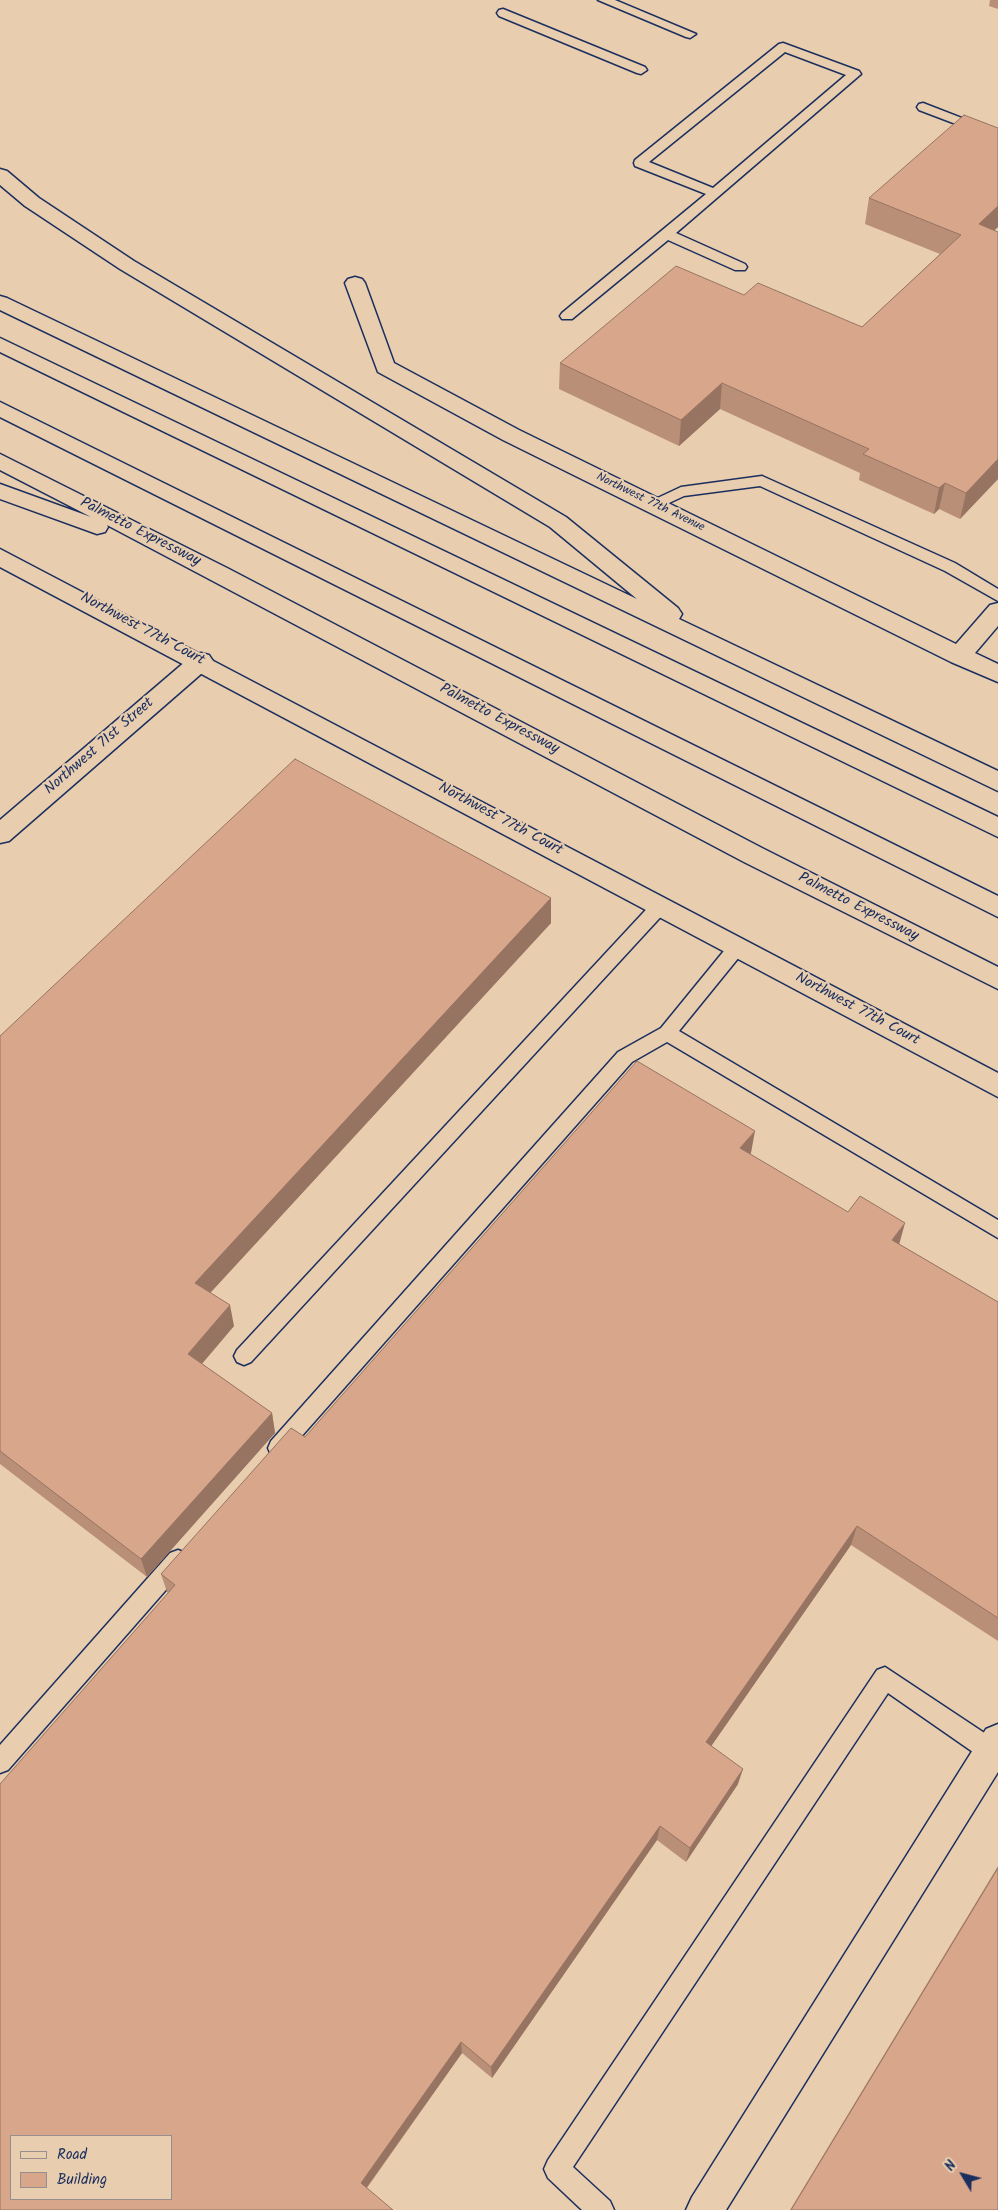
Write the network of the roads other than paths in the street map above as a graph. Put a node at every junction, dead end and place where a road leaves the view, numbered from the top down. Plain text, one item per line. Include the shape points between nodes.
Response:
1 (604, 0) edge
2 (503, 13) dead end
3 (690, 34) dead end
4 (641, 70) dead end
5 (923, 107) dead end
6 (998, 136) edge
7 (0, 174) edge
8 (715, 193) junction
9 (667, 234) junction
10 (740, 267) dead end
11 (355, 283) dead end
12 (0, 302) edge
13 (567, 316) dead end
14 (0, 344) edge
15 (0, 409) edge
16 (0, 461) edge
17 (0, 491) edge
18 (654, 505) junction
19 (0, 557) edge
20 (222, 574) junction
21 (998, 596) edge
22 (998, 611) edge
23 (704, 642) junction
24 (959, 656) junction
25 (200, 661) junction
26 (998, 674) edge
27 (998, 782) edge
28 (998, 828) edge
29 (0, 834) edge
30 (661, 905) junction
31 (998, 907) edge
32 (738, 946) junction
33 (998, 979) edge
34 (667, 1034) junction
35 (998, 1086) edge
36 (998, 1230) edge
37 (244, 1356) dead end
38 (263, 1465) edge
39 (191, 1546) edge
40 (995, 1746) edge
41 (0, 1762) edge
42 (601, 2210) edge
43 (705, 2210) edge

1 - 3 lane
2 - 4 lane
5 - 6 lane
7 - 23 main road via 32,202 127,265 558,522
8 - 8 lane via 782,137 856,74 783,47 640,163
8 - 9 lane
9 - 10 lane
9 - 13 lane
11 - 18 main road, Northwest 77th Avenue via 385,367 511,435
12 - 23 main road
14 - 28 main road
15 - 31 main road
16 - 20 main road, Palmetto Expressway
17 - 20 main road
18 - 21 lane via 681,492 762,481 950,567
18 - 24 main road, Northwest 77th Avenue
19 - 25 main road, Northwest 77th Court
20 - 33 main road, Palmetto Expressway via 753,855
22 - 24 main road
23 - 27 main road
24 - 26 main road, Northwest 77th Avenue
25 - 29 main road, Northwest 71st Street
25 - 30 main road, Northwest 77th Court
30 - 32 main road, Northwest 77th Court
30 - 37 lane
32 - 34 lane
32 - 35 main road, Northwest 77th Court
34 - 36 lane
34 - 38 lane via 625,1057
39 - 41 lane
40 - 42 lane via 885,1678 558,2169
40 - 43 main road

